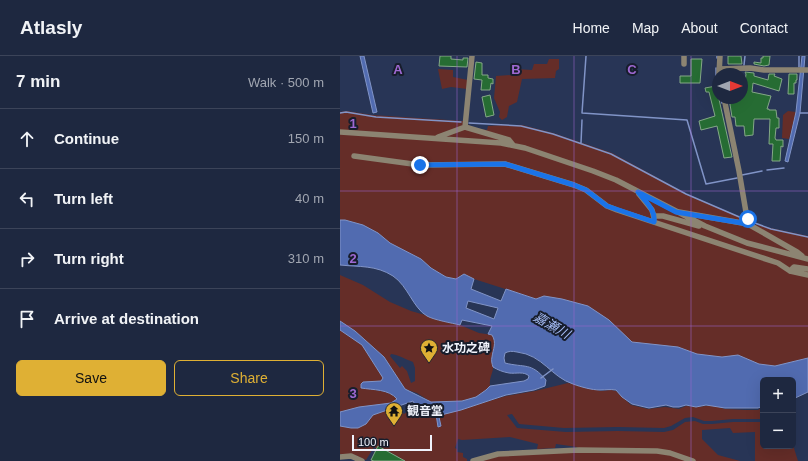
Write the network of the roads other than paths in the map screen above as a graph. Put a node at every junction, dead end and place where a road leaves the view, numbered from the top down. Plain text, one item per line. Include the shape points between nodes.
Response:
1 (472, 56) edge
2 (684, 56) edge
3 (720, 56) edge
4 (684, 64) dead end
5 (719, 68) edge
6 (748, 68) edge
7 (808, 70) edge
8 (725, 104) edge
9 (465, 127) junction
10 (340, 132) edge
11 (436, 138) junction
12 (513, 145) junction
13 (354, 156) dead end
14 (638, 192) junction
15 (676, 212) junction
16 (654, 219) junction
17 (748, 224) junction
18 (705, 226) junction
19 (806, 258) edge
20 (808, 269) edge
21 (790, 271) junction
22 (808, 275) edge
23 (340, 458) edge
24 (362, 461) edge
25 (473, 461) edge
26 (693, 461) edge

1 - 9 street
2 - 4 street
3 - 5 street
6 - 7 street
8 - 17 street
9 - 11 street
9 - 12 street via 509,140
10 - 11 street
11 - 12 street
12 - 14 street via 593,171
13 - 16 street via 420,165 505,164 574,185 586,190 607,206
14 - 15 street
14 - 16 street via 652,210
15 - 17 street
15 - 18 street
16 - 18 street via 663,216 695,226
16 - 21 street via 778,263
17 - 19 street
18 - 19 street via 747,243
20 - 21 street via 794,267
21 - 22 street
23 - 24 street via 351,456
25 - 26 street via 498,454 579,450 657,451

